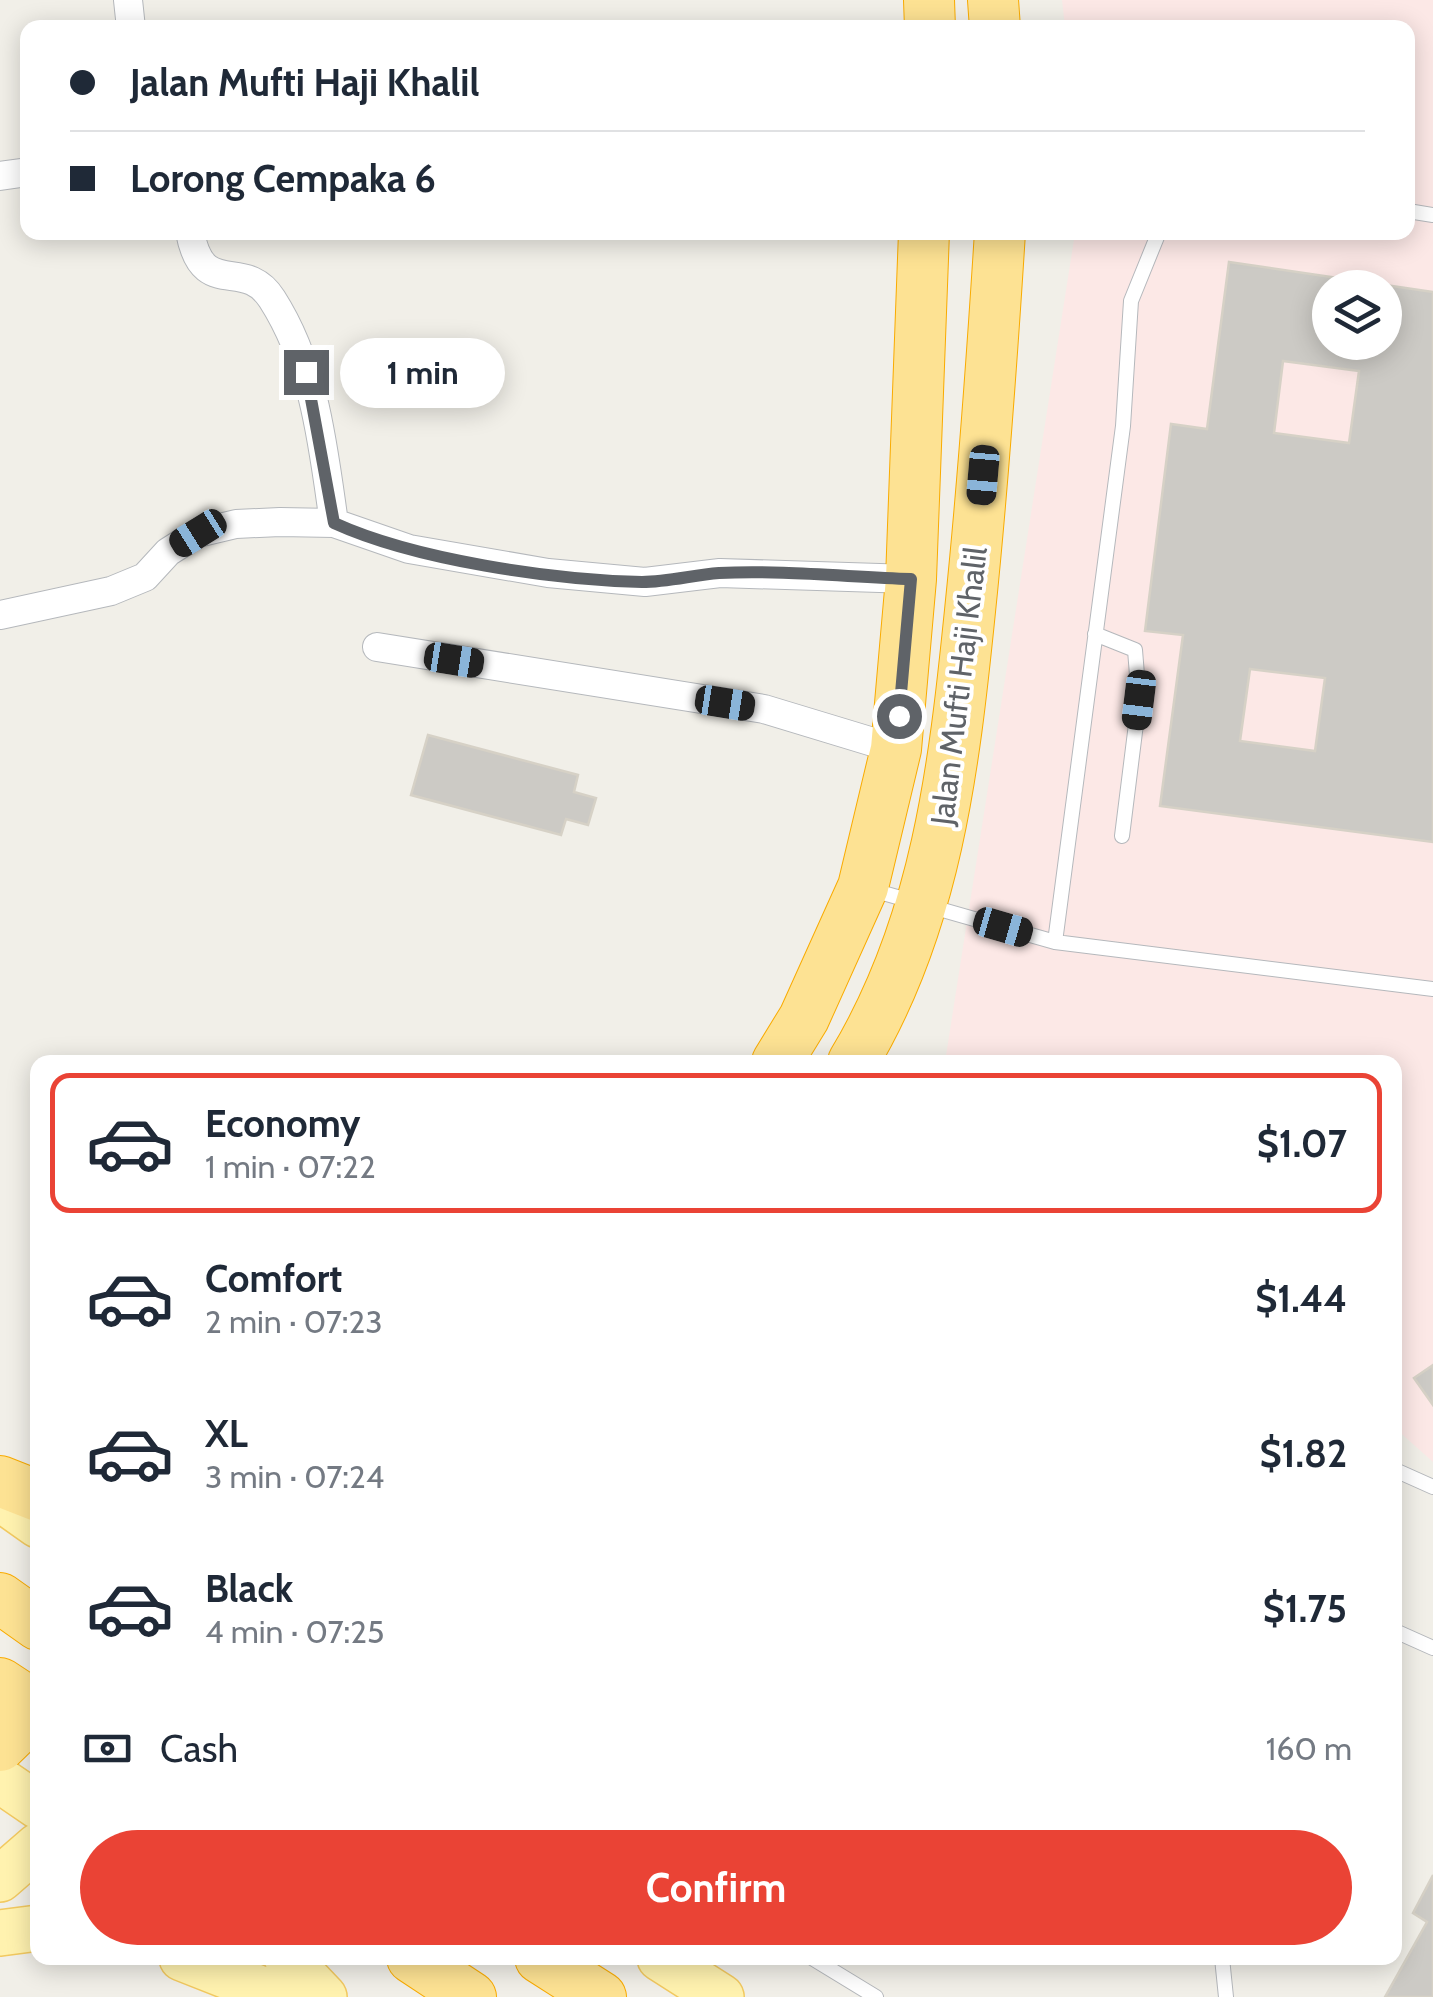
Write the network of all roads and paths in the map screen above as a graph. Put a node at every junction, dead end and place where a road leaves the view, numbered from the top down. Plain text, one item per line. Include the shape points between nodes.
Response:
1 (192, 240) edge
2 (924, 240) edge
3 (999, 240) edge
4 (1156, 240) edge
5 (334, 523) junction
6 (911, 579) junction
7 (0, 615) edge
8 (1095, 634) junction
9 (377, 647) dead end
10 (896, 750) junction
11 (1122, 836) dead end
12 (863, 888) junction
13 (923, 905) junction
14 (1055, 942) junction
15 (1433, 988) edge
16 (781, 1055) edge
17 (856, 1055) edge
18 (1402, 1473) edge
19 (0, 1481) edge
20 (1433, 1487) edge
21 (30, 1493) edge
22 (0, 1498) edge
23 (30, 1519) edge
24 (0, 1598) edge
25 (30, 1619) edge
26 (1402, 1634) edge
27 (1433, 1648) edge
28 (0, 1683) edge
29 (30, 1704) edge
30 (30, 1717) edge
31 (0, 1746) edge
32 (0, 1780) edge
33 (30, 1801) edge
34 (30, 1853) edge
35 (0, 1879) edge
36 (30, 1929) edge
37 (0, 1932) edge
38 (200, 1965) edge
39 (249, 1965) edge
40 (294, 1965) edge
41 (423, 1965) edge
42 (551, 1965) edge
43 (671, 1965) edge
44 (823, 1965) edge
45 (1223, 1965) edge
46 (281, 1997) edge
47 (292, 1997) edge
48 (324, 1997) edge
49 (471, 1997) edge
50 (601, 1997) edge
51 (721, 1997) edge
52 (876, 1997) edge
53 (1226, 1997) edge

1 - 5 street via 208,272 241,277 270,294 299,348
2 - 6 highway, Jalan Mufti Haji Khalil
3 - 13 highway, Jalan Mufti Haji Khalil via 956,752
4 - 8 lane via 1131,301
5 - 6 street via 409,549 548,573 645,582 720,573
5 - 7 street via 236,524 198,533 145,577
6 - 10 highway, Jalan Mufti Haji Khalil
8 - 11 lane via 1135,650 1139,700
8 - 14 lane
9 - 10 street via 764,709
10 - 12 highway, Jalan Mufti Haji Khalil
12 - 13 lane
12 - 16 highway, Jalan Mufti Haji Khalil
13 - 14 lane
13 - 17 highway, Jalan Mufti Haji Khalil via 886,1007
14 - 15 lane
18 - 20 lane
19 - 21 highway
22 - 23 main road
24 - 25 highway
26 - 27 lane
28 - 29 highway
30 - 31 highway
32 - 33 main road
34 - 35 main road
36 - 37 main road
38 - 46 main road
39 - 47 main road
40 - 48 main road
41 - 49 highway
42 - 50 highway
43 - 51 main road
44 - 52 lane
45 - 53 lane

